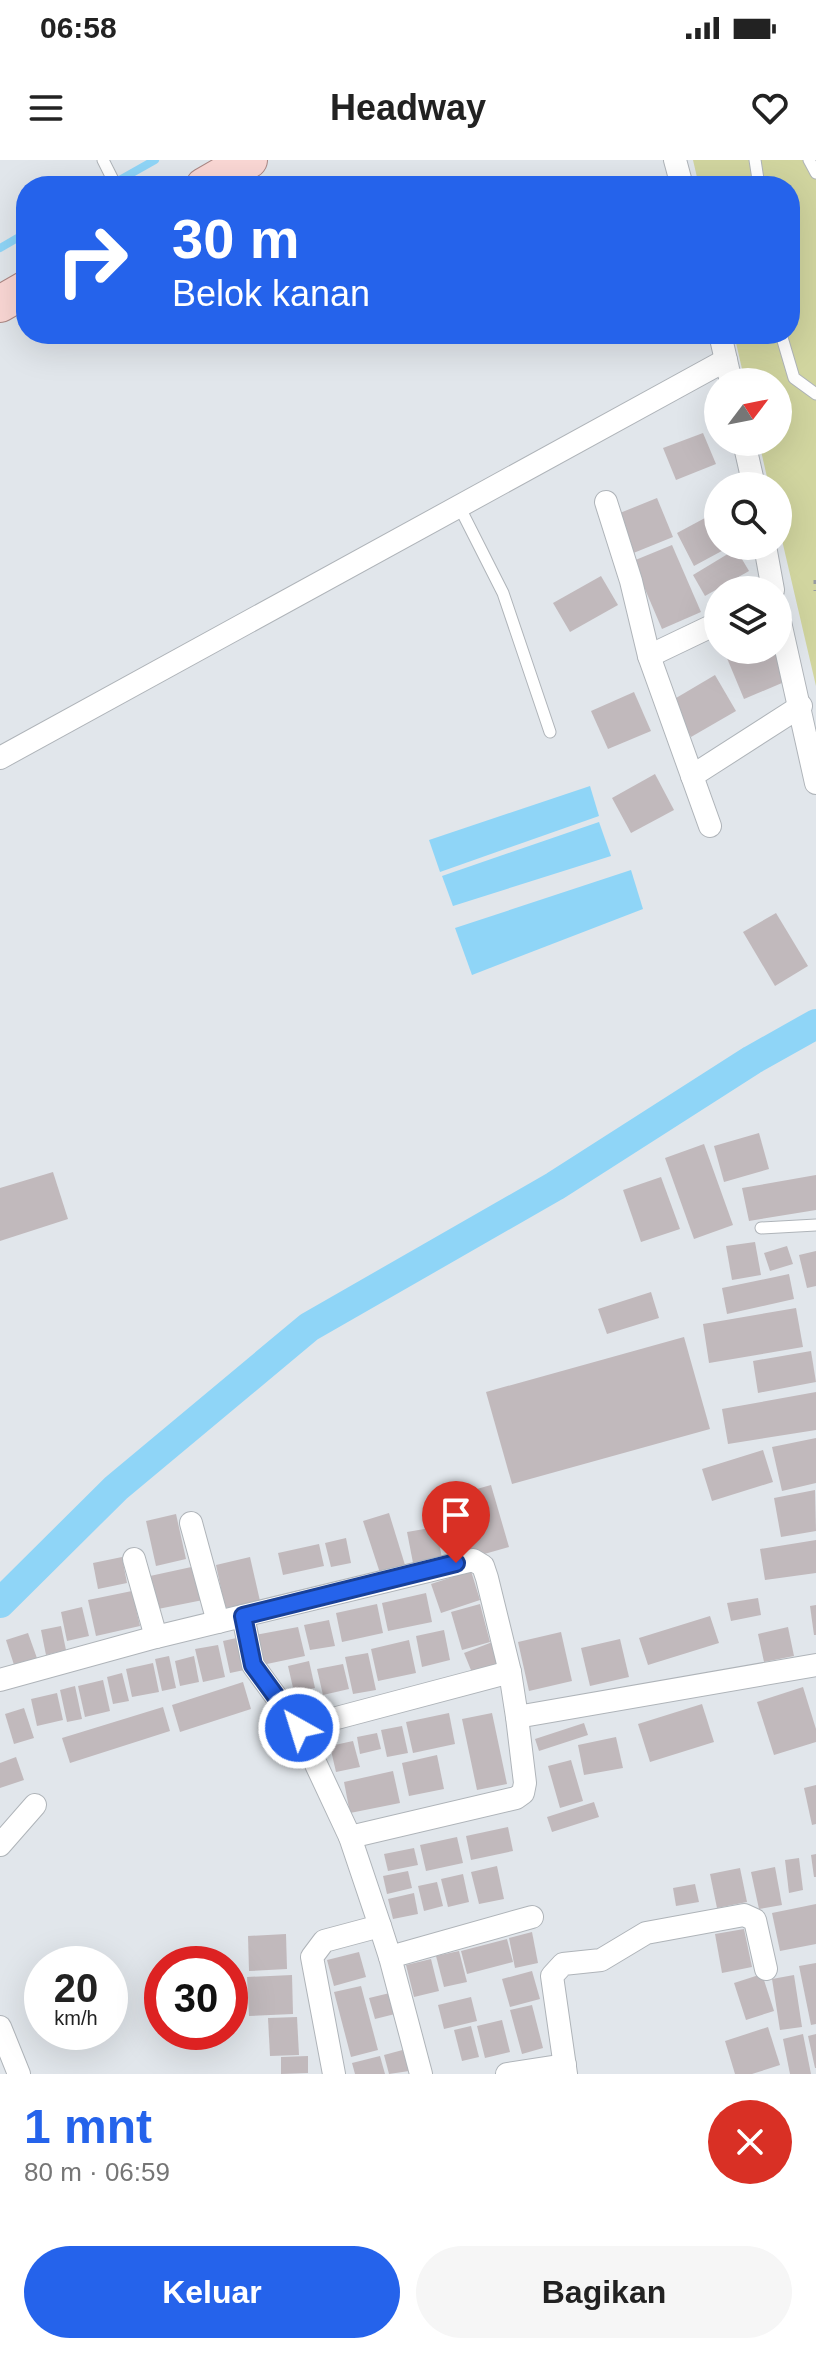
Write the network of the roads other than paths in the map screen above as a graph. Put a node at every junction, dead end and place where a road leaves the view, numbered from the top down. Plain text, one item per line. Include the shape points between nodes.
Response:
1 (249, 160) edge
2 (221, 176) edge
3 (722, 344) edge
4 (784, 344) edge
5 (728, 368) edge
6 (704, 384) edge
7 (816, 394) edge
8 (606, 502) dead end
9 (460, 508) junction
10 (704, 630) edge
11 (649, 656) junction
12 (791, 664) edge
13 (801, 706) junction
14 (550, 732) dead end
15 (0, 758) edge
16 (815, 772) edge
17 (692, 776) junction
18 (710, 826) dead end
19 (816, 1225) edge
20 (761, 1228) dead end
21 (191, 1523) dead end
22 (134, 1559) dead end
23 (243, 1616) junction
24 (218, 1622) junction
25 (156, 1637) junction
26 (816, 1665) edge
27 (510, 1672) junction
28 (0, 1680) edge
29 (517, 1717) junction
30 (299, 1728) junction
31 (35, 1805) dead end
32 (350, 1837) junction
33 (0, 1845) edge
34 (532, 1917) dead end
35 (380, 1926) junction
36 (390, 1957) junction
37 (766, 1969) dead end
38 (1, 2032) edge
39 (564, 2060) edge
40 (19, 2074) edge
41 (334, 2074) edge
42 (421, 2074) edge
43 (507, 2074) edge

1 - 2 main road
3 - 5 street
4 - 7 lane via 794,378
6 - 9 street
8 - 11 street
9 - 14 lane via 503,593
9 - 15 street
10 - 11 street
11 - 17 street
12 - 13 street
13 - 16 street
13 - 17 street
17 - 18 street
19 - 20 lane
21 - 24 street
22 - 25 street
23 - 24 street
23 - 27 street via 473,1560 483,1566 487,1578
23 - 30 street via 253,1665
24 - 25 street
25 - 28 street
26 - 29 street
27 - 29 street
27 - 30 street
29 - 32 street via 523,1793
30 - 32 street
31 - 33 street
32 - 35 street
34 - 36 street
35 - 36 street
35 - 41 street via 324,1941 312,1957
36 - 42 street
37 - 39 street via 751,1916 646,1933 601,1960 563,1964 552,1976
38 - 40 street
39 - 43 street

